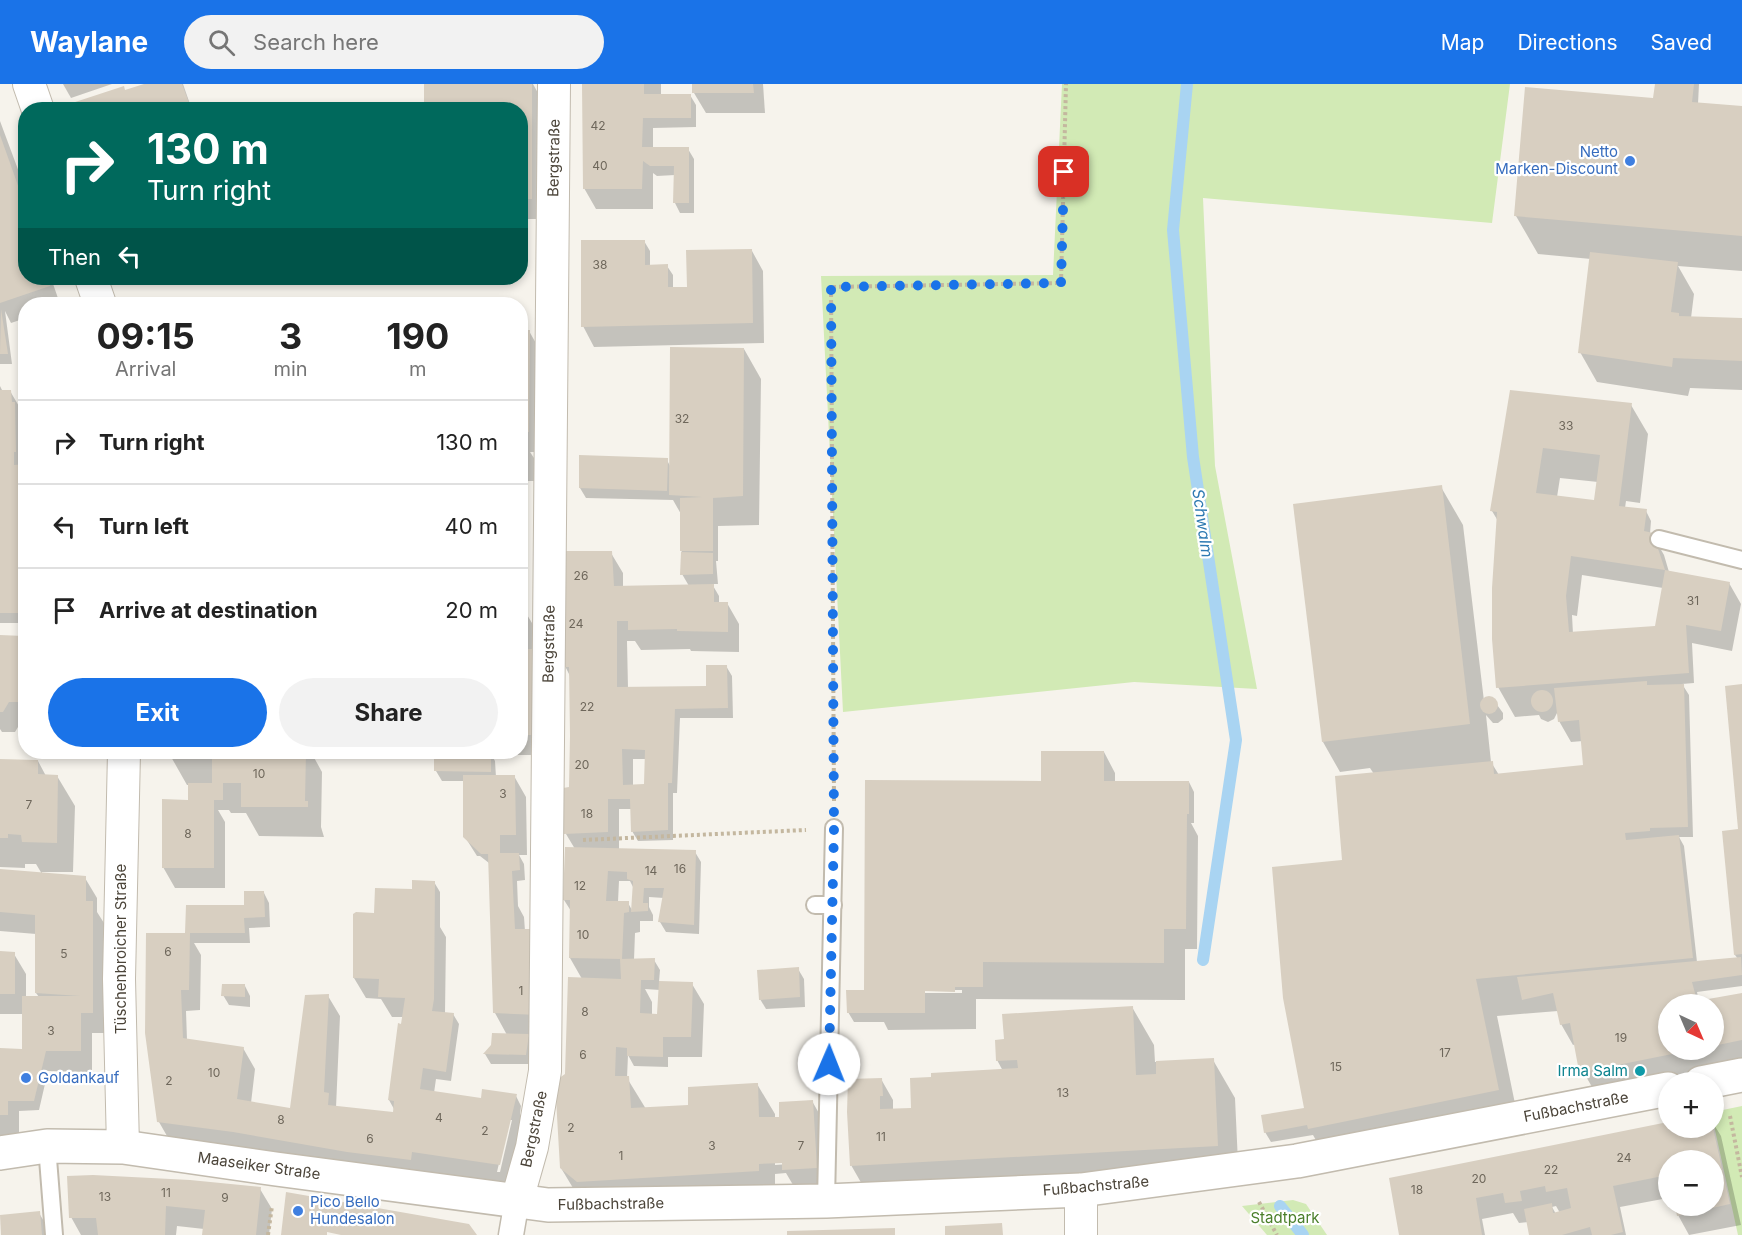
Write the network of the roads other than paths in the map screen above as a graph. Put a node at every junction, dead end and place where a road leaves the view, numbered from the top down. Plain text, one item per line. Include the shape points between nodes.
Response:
1 (29, 84) edge
2 (554, 84) edge
3 (35, 102) edge
4 (1659, 539) dead end
5 (1742, 560) edge
6 (124, 759) edge
7 (834, 828) road end
8 (815, 905) dead end
9 (833, 905) junction
10 (1658, 1091) edge
11 (47, 1146) junction
12 (123, 1147) junction
13 (0, 1154) edge
14 (1081, 1190) junction
15 (517, 1200) junction
16 (826, 1201) junction
17 (54, 1235) edge
18 (512, 1235) edge
19 (1081, 1235) edge

1 - 3 street
2 - 15 street, Bergstraße via 545,1071 532,1147
4 - 5 lane
6 - 12 street, Tüschenbroicher Straße via 119,979
7 - 9 lane
8 - 9 lane
9 - 16 lane
10 - 14 street, Fußbachstraße via 1297,1161
11 - 12 street, Maaseiker Straße
11 - 13 street, Maaseiker Straße
11 - 17 lane
12 - 15 street, Maaseiker Straße
14 - 16 street, Fußbachstraße
14 - 19 street
15 - 16 street, Fußbachstraße via 548,1205
15 - 18 street

